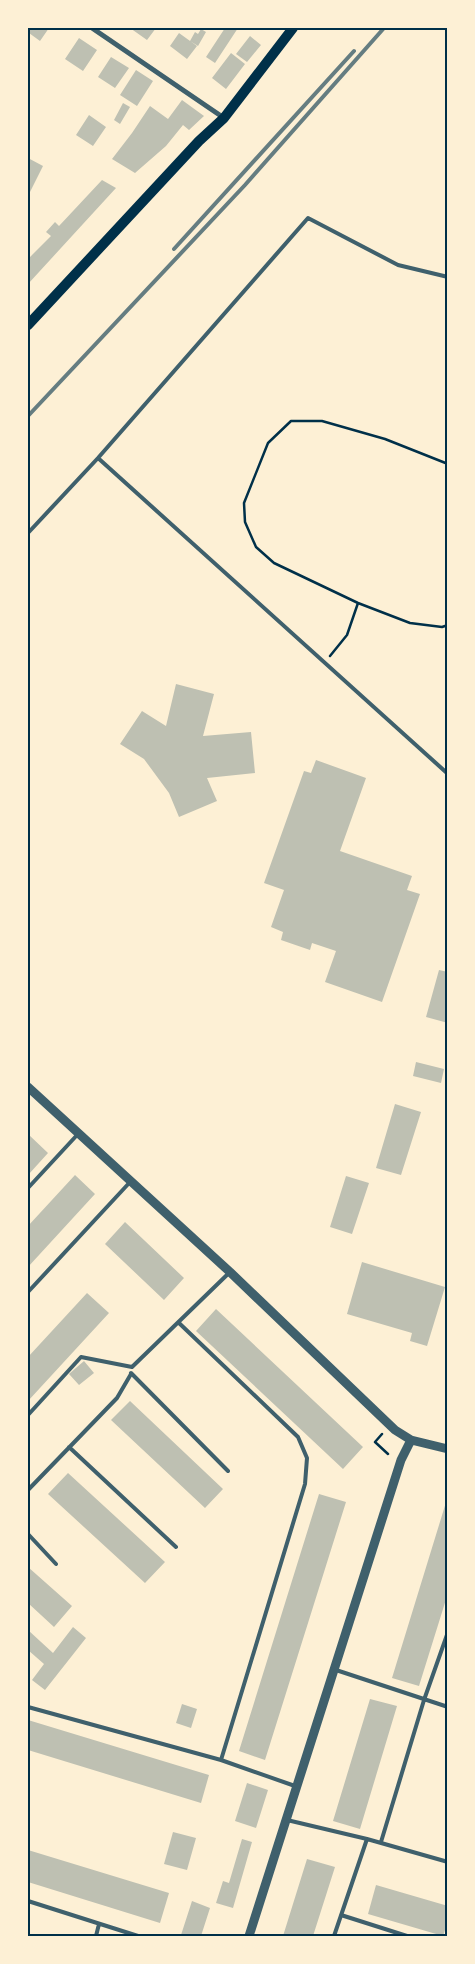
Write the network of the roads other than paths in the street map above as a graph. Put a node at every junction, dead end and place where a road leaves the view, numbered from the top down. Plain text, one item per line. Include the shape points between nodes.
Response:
1 (92, 28) edge
2 (293, 28) edge
3 (224, 118) junction
4 (448, 277) edge
5 (28, 325) edge
6 (98, 458) junction
7 (28, 533) edge
8 (448, 774) edge
9 (28, 1087) edge
10 (78, 1133) junction
11 (131, 1181) junction
12 (28, 1188) edge
13 (230, 1272) junction
14 (28, 1292) edge
15 (179, 1323) junction
16 (132, 1366) junction
17 (131, 1374) junction
18 (28, 1415) edge
19 (411, 1440) junction
20 (69, 1447) junction
21 (448, 1449) edge
22 (228, 1471) dead end
23 (28, 1490) edge
24 (28, 1534) edge
25 (176, 1547) dead end
26 (56, 1564) dead end
27 (448, 1632) edge
28 (333, 1669) junction
29 (424, 1700) junction
30 (28, 1707) edge
31 (448, 1707) edge
32 (221, 1760) junction
33 (298, 1787) junction
34 (287, 1820) junction
35 (367, 1839) junction
36 (381, 1842) junction
37 (448, 1862) edge
38 (28, 1901) edge
39 (341, 1915) junction
40 (100, 1924) junction
41 (96, 1936) edge
42 (138, 1936) edge
43 (249, 1936) edge
44 (334, 1936) edge
45 (407, 1936) edge

1 - 3 street
2 - 3 main road
3 - 5 main road
4 - 6 lane via 398,265 308,218
6 - 7 lane
6 - 8 lane
9 - 10 street
10 - 11 street
10 - 12 lane
11 - 13 street
11 - 14 lane
13 - 15 lane
13 - 19 street via 396,1430
15 - 16 lane
15 - 32 lane via 298,1437 307,1458 305,1484
16 - 17 lane
16 - 18 lane via 81,1357
17 - 20 lane via 117,1398
17 - 22 lane
19 - 21 street
19 - 28 street via 401,1460
20 - 23 lane
20 - 25 lane
24 - 26 lane
27 - 29 lane
28 - 29 lane
28 - 33 street
29 - 31 lane
29 - 36 lane
30 - 32 lane
32 - 33 lane
33 - 34 street
34 - 35 lane
34 - 43 street
35 - 36 lane
35 - 39 lane
36 - 37 lane
38 - 40 lane
39 - 44 lane
39 - 45 lane
40 - 41 lane
40 - 42 lane

